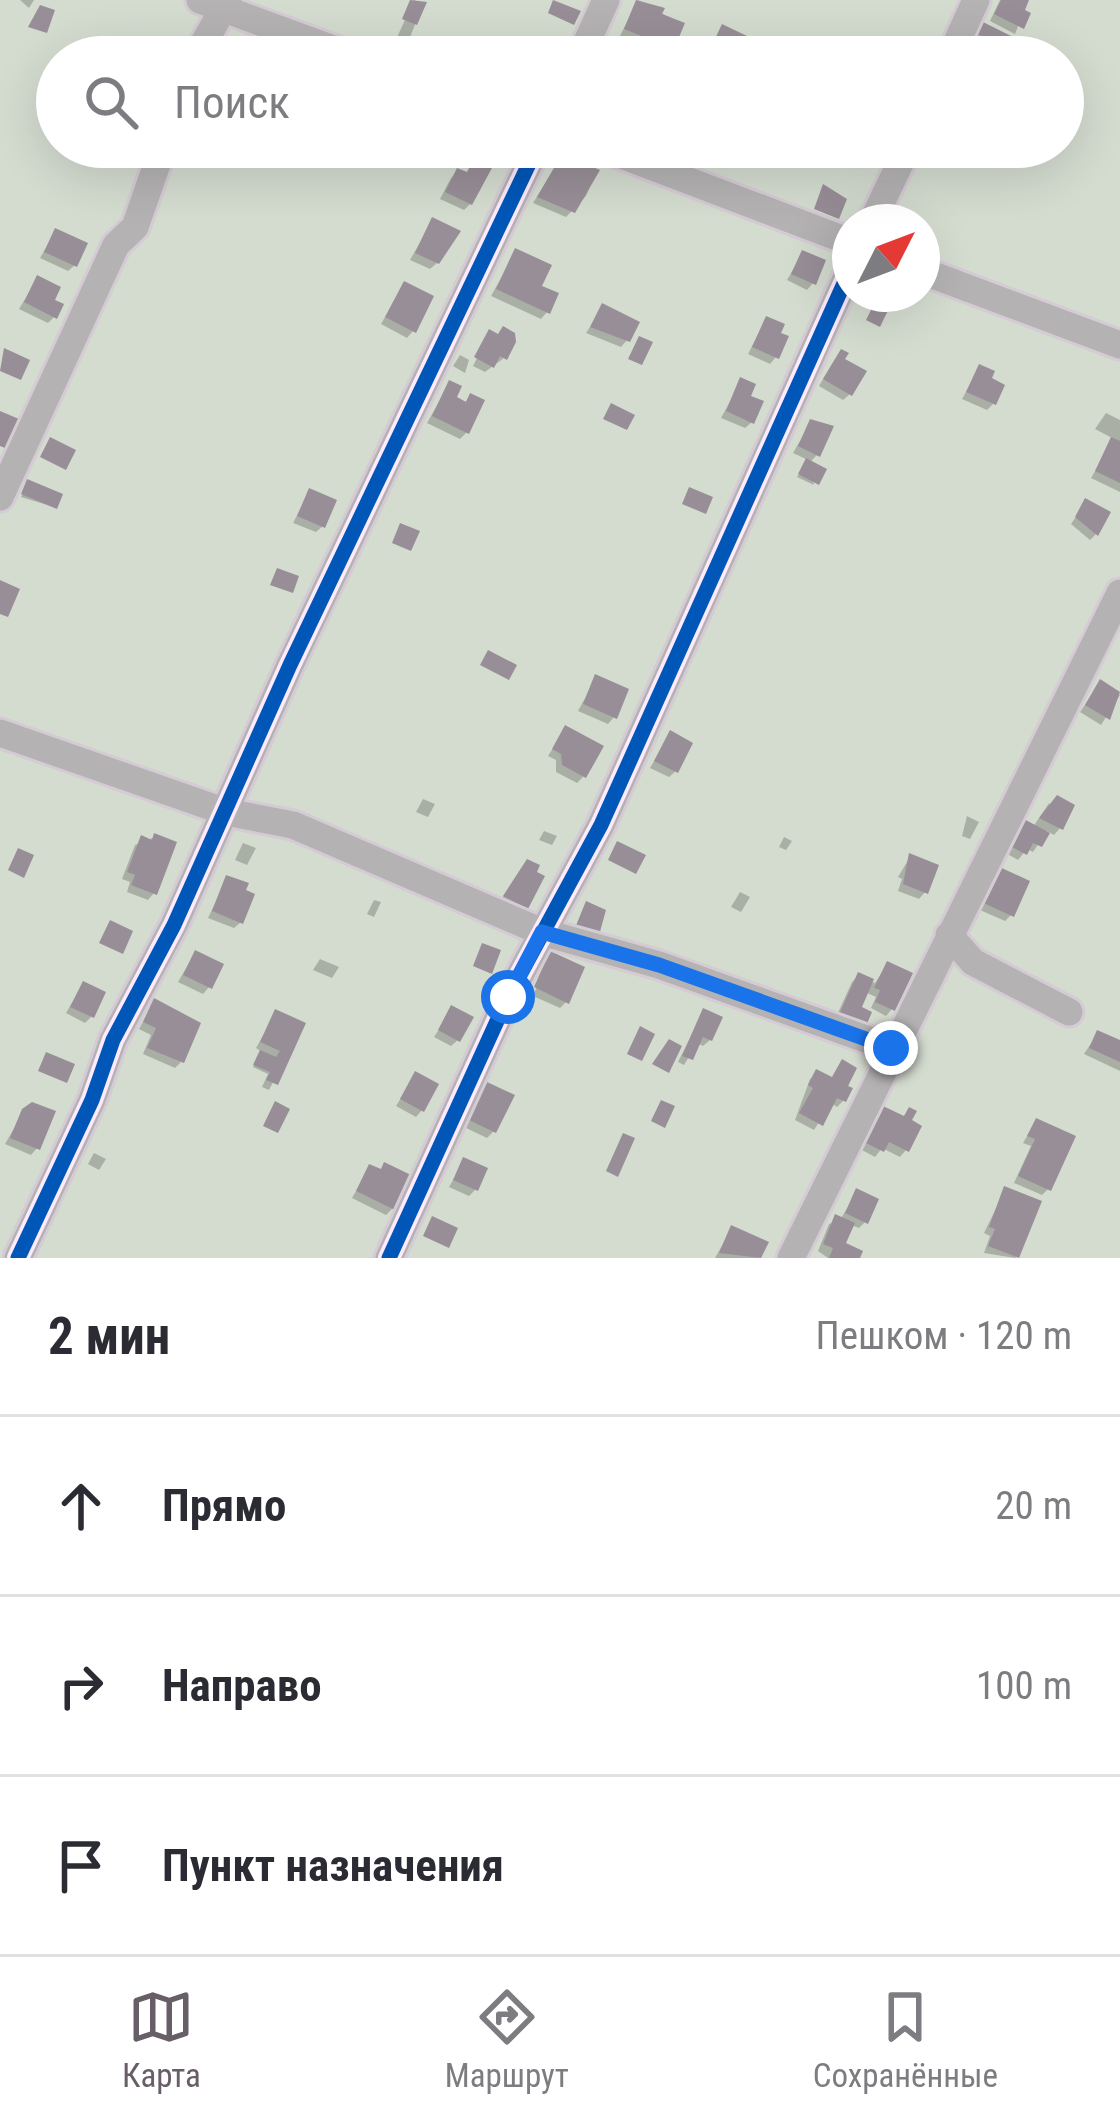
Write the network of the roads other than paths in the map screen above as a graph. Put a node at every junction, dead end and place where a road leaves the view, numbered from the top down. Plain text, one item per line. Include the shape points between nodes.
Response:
1 (606, 0) edge
2 (976, 0) edge
3 (217, 3) edge
4 (204, 36) edge
5 (301, 36) edge
6 (590, 36) edge
7 (960, 36) edge
8 (156, 168) edge
9 (527, 168) edge
10 (655, 168) edge
11 (898, 168) edge
12 (881, 204) edge
13 (832, 235) edge
14 (940, 278) edge
15 (832, 310) edge
16 (1120, 345) edge
17 (0, 497) edge
18 (1120, 593) edge
19 (0, 733) edge
20 (226, 812) junction
21 (542, 932) junction
22 (949, 935) junction
23 (1069, 1012) dead end
24 (891, 1048) junction
25 (18, 1258) edge
26 (389, 1258) edge
27 (791, 1258) edge

1 - 6 street
2 - 7 street
3 - 4 street
3 - 5 street
8 - 17 street via 135,227 116,245
9 - 20 street
10 - 13 street
11 - 12 street
14 - 16 street
15 - 21 street via 650,718
18 - 22 street
19 - 20 street
20 - 21 street via 293,825
20 - 25 street via 113,1040
21 - 24 street
21 - 26 street
22 - 23 street via 973,962
22 - 24 street
24 - 27 street

